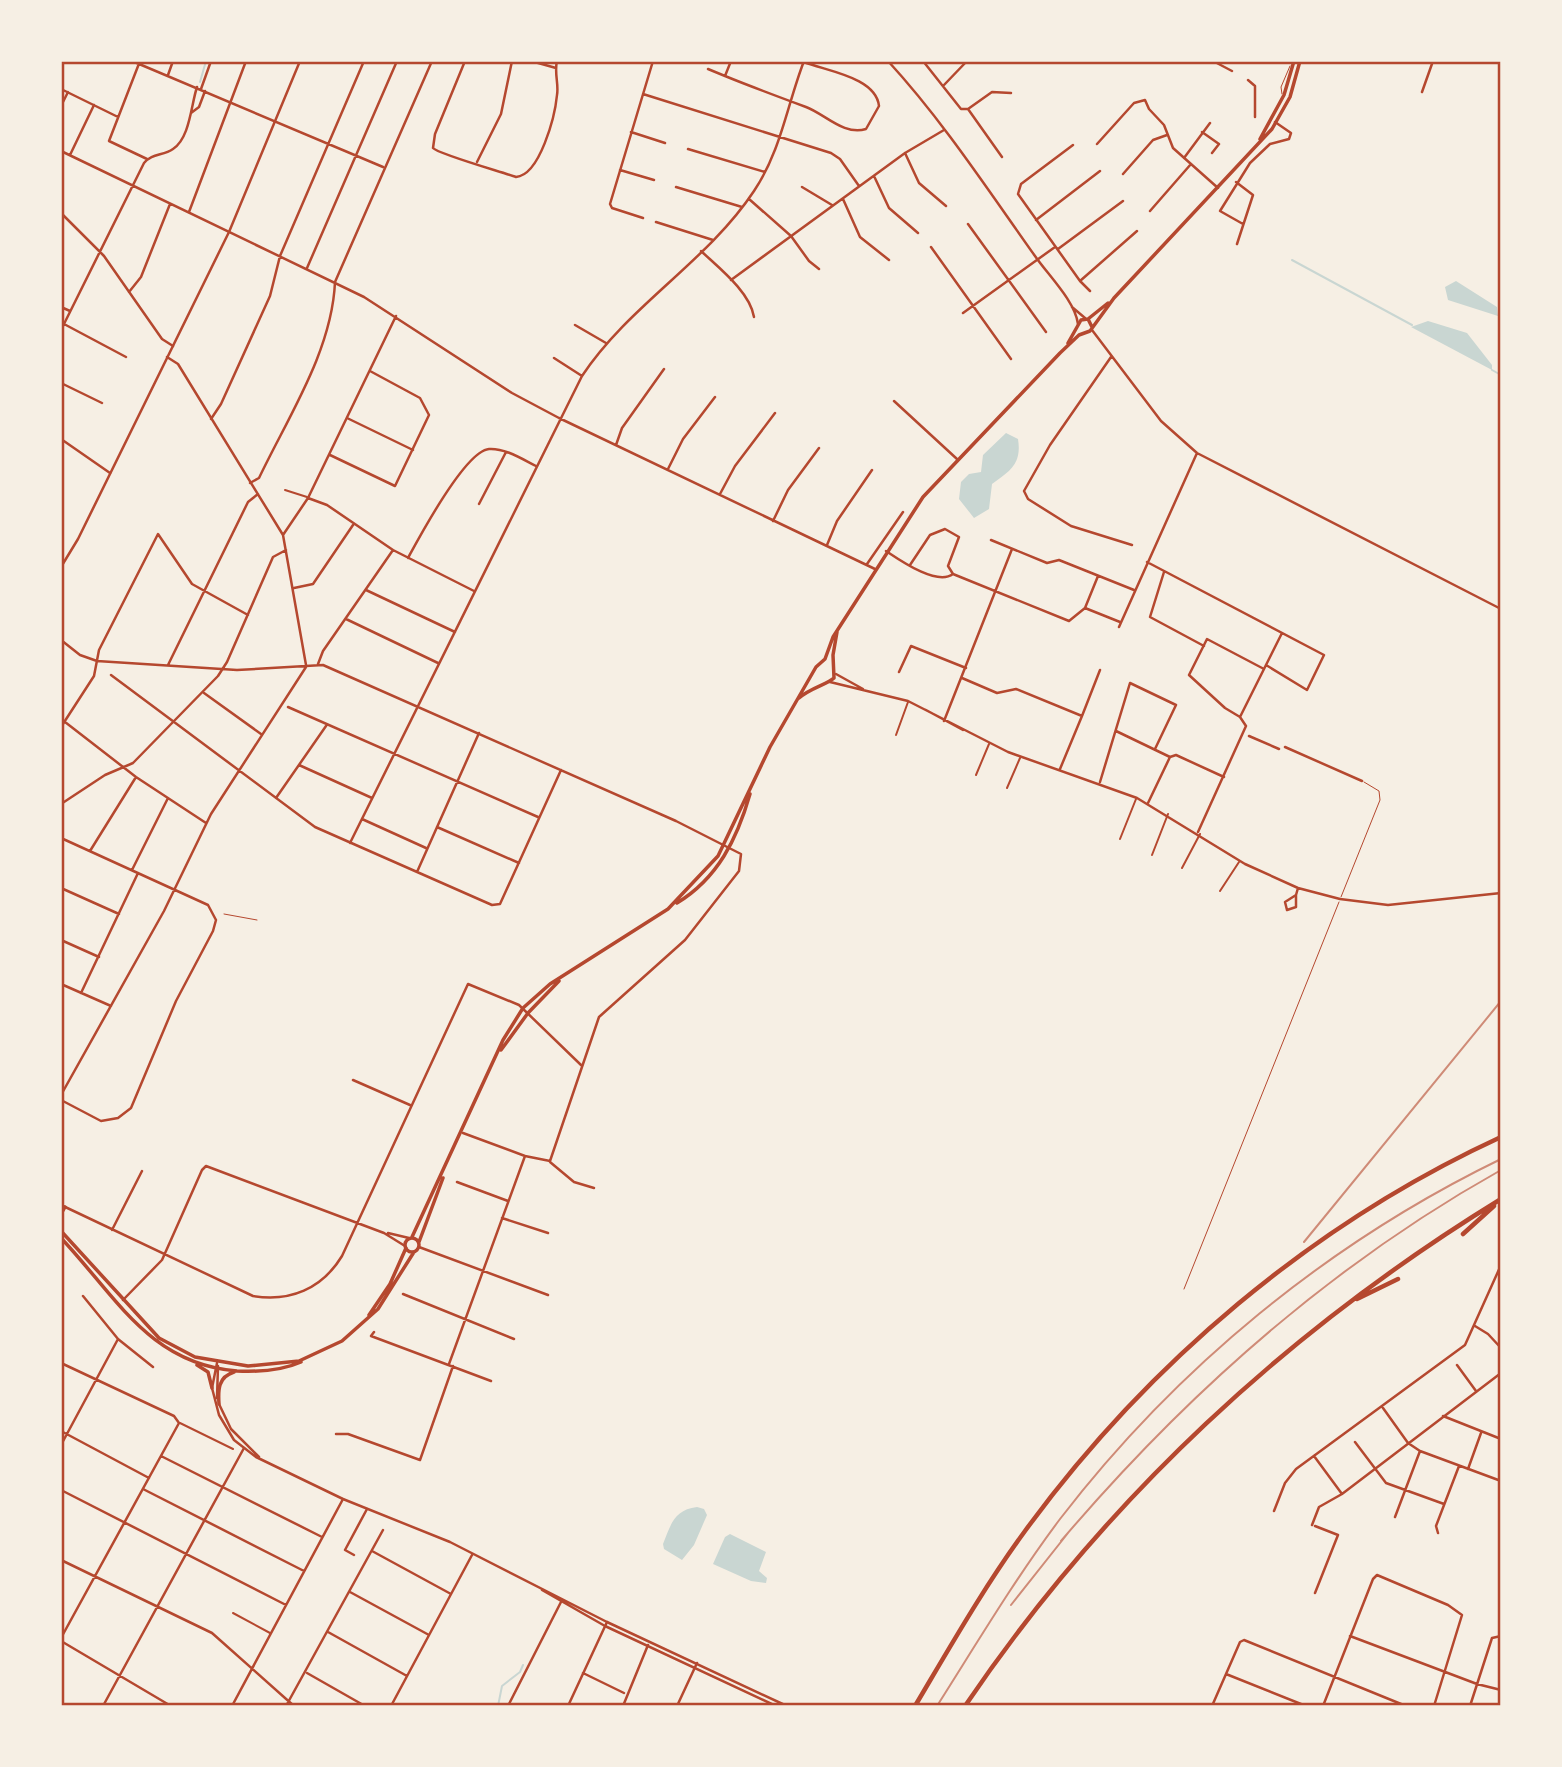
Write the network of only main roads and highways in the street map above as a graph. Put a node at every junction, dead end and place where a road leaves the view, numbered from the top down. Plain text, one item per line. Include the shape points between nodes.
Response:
1 (1294, 61) edge
2 (1300, 61) edge
3 (1274, 122) junction
4 (1114, 298) junction
5 (1087, 319) junction
6 (1078, 325) junction
7 (1092, 328) junction
8 (1085, 333) junction
9 (1060, 353) junction
10 (842, 620) junction
11 (822, 663) junction
12 (833, 666) junction
13 (814, 674) junction
14 (823, 683) junction
15 (796, 700) junction
16 (754, 778) junction
17 (668, 909) junction
18 (569, 973) junction
19 (497, 1056) junction
20 (468, 1118) junction
21 (1501, 1138) edge
22 (1501, 1200) edge
23 (63, 1206) edge
24 (61, 1214) edge
25 (62, 1233) edge
26 (1463, 1234) dead end
27 (411, 1237) junction
28 (419, 1241) junction
29 (405, 1247) junction
30 (414, 1252) junction
31 (1398, 1279) dead end
32 (1343, 1306) junction
33 (356, 1330) junction
34 (313, 1357) junction
35 (186, 1360) junction
36 (217, 1366) junction
37 (240, 1371) junction
38 (212, 1388) road end
39 (219, 1404) road end
40 (915, 1706) edge
41 (965, 1706) edge

1 - 3 main road
2 - 3 main road via 1290,97
3 - 4 main road
4 - 5 main road
4 - 7 main road
5 - 6 main road
5 - 7 main road
6 - 8 main road
6 - 9 main road
7 - 8 main road
8 - 9 main road
9 - 10 main road via 923,497
10 - 11 main road
10 - 12 main road
11 - 12 main road
11 - 13 main road
12 - 14 main road via 836,674
13 - 14 main road
13 - 15 main road
14 - 15 main road
15 - 16 main road
16 - 17 main road via 725,843 706,871
16 - 17 main road via 731,846 700,887
17 - 18 main road
18 - 19 main road via 528,1013
18 - 19 main road via 523,1008
19 - 20 main road
20 - 27 main road
20 - 28 main road
21 - 40 highway via 1428,1174 1342,1227 1265,1282 1185,1350 1107,1430 1044,1505 994,1576
22 - 26 highway
22 - 32 highway
23 - 24 main road
25 - 35 main road via 139,1326
25 - 36 main road via 159,1338
27 - 28 main road
27 - 29 main road
28 - 30 main road
29 - 30 main road
29 - 33 main road via 380,1301
30 - 33 main road via 385,1300
31 - 32 highway
32 - 41 highway via 1225,1404 1141,1487 1047,1593
33 - 34 main road
34 - 36 main road via 271,1366
34 - 37 main road via 278,1369
35 - 36 main road
35 - 38 main road via 208,1372
36 - 37 main road
37 - 39 main road via 222,1379

